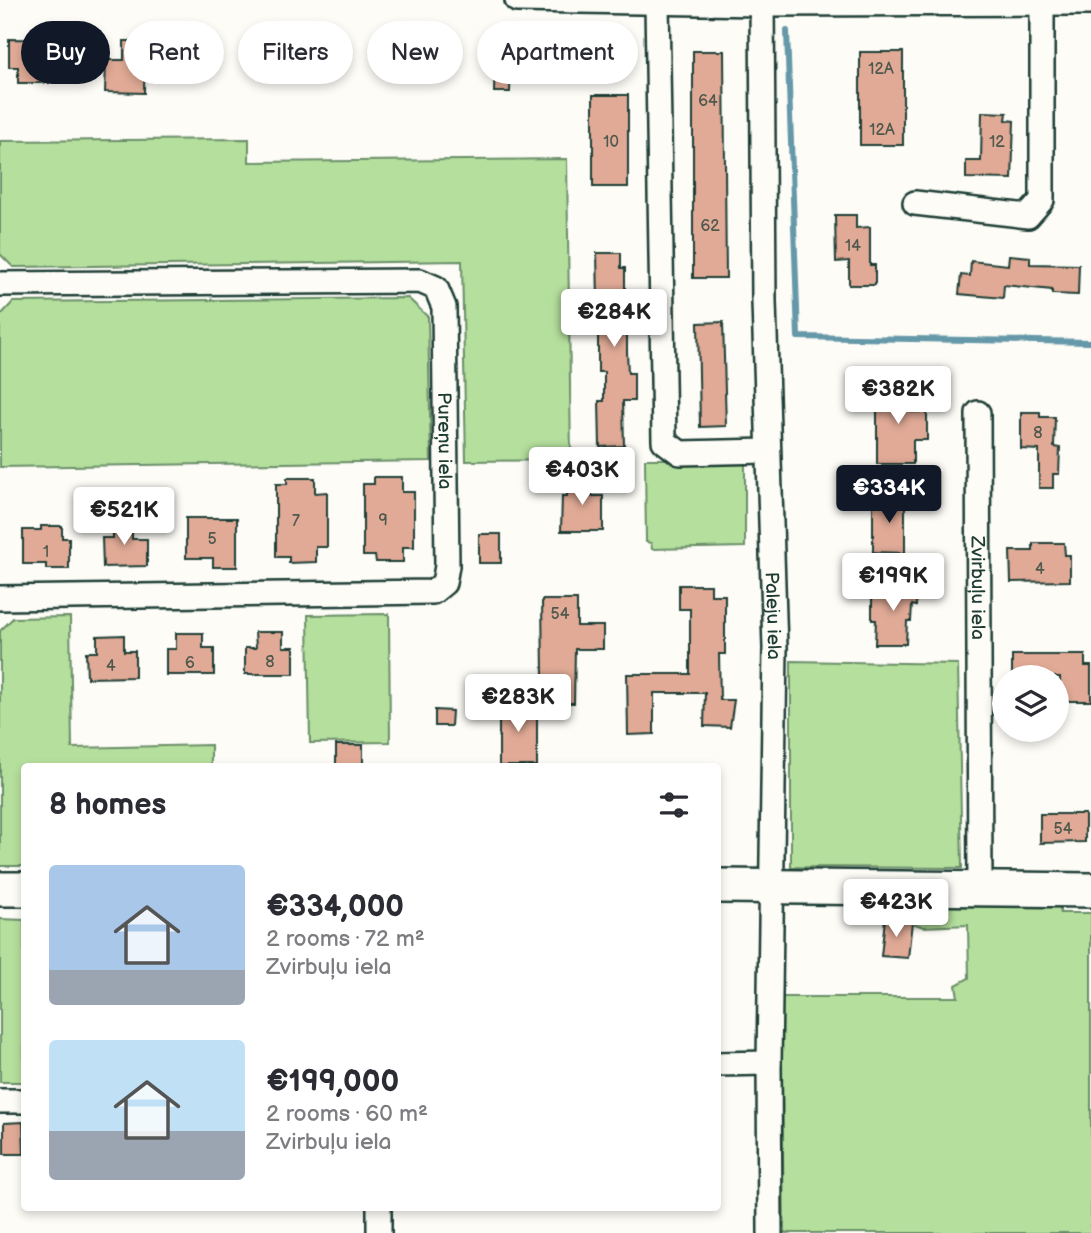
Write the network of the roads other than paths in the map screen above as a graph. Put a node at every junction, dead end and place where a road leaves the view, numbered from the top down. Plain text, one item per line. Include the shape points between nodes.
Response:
1 (517, 0) edge
2 (761, 2) edge
3 (657, 3) junction
4 (1042, 3) junction
5 (1091, 3) edge
6 (915, 204) dead end
7 (0, 284) edge
8 (978, 414) dead end
9 (768, 451) junction
10 (0, 598) edge
11 (721, 886) edge
12 (771, 886) junction
13 (0, 888) edge
14 (21, 889) edge
15 (980, 890) junction
16 (1091, 890) edge
17 (769, 1063) junction
18 (721, 1064) edge
19 (0, 1101) edge
20 (21, 1101) edge
21 (379, 1211) edge
22 (379, 1233) edge
23 (770, 1233) edge

1 - 3 street
2 - 3 street
2 - 4 street
2 - 9 street, Paleju iela
3 - 9 street via 664,441 680,453
4 - 5 street
4 - 6 street via 1042,200 1028,216
7 - 10 street, Pureņu iela via 420,281 436,288 444,307 447,566 444,583 433,592
8 - 15 street, Zvirbuļu iela
9 - 12 street, Paleju iela via 775,648
11 - 12 street
12 - 15 street
12 - 17 street, Paleju iela
13 - 14 street
15 - 16 street
17 - 18 street
17 - 23 street, Paleju iela
19 - 20 street
21 - 22 street

